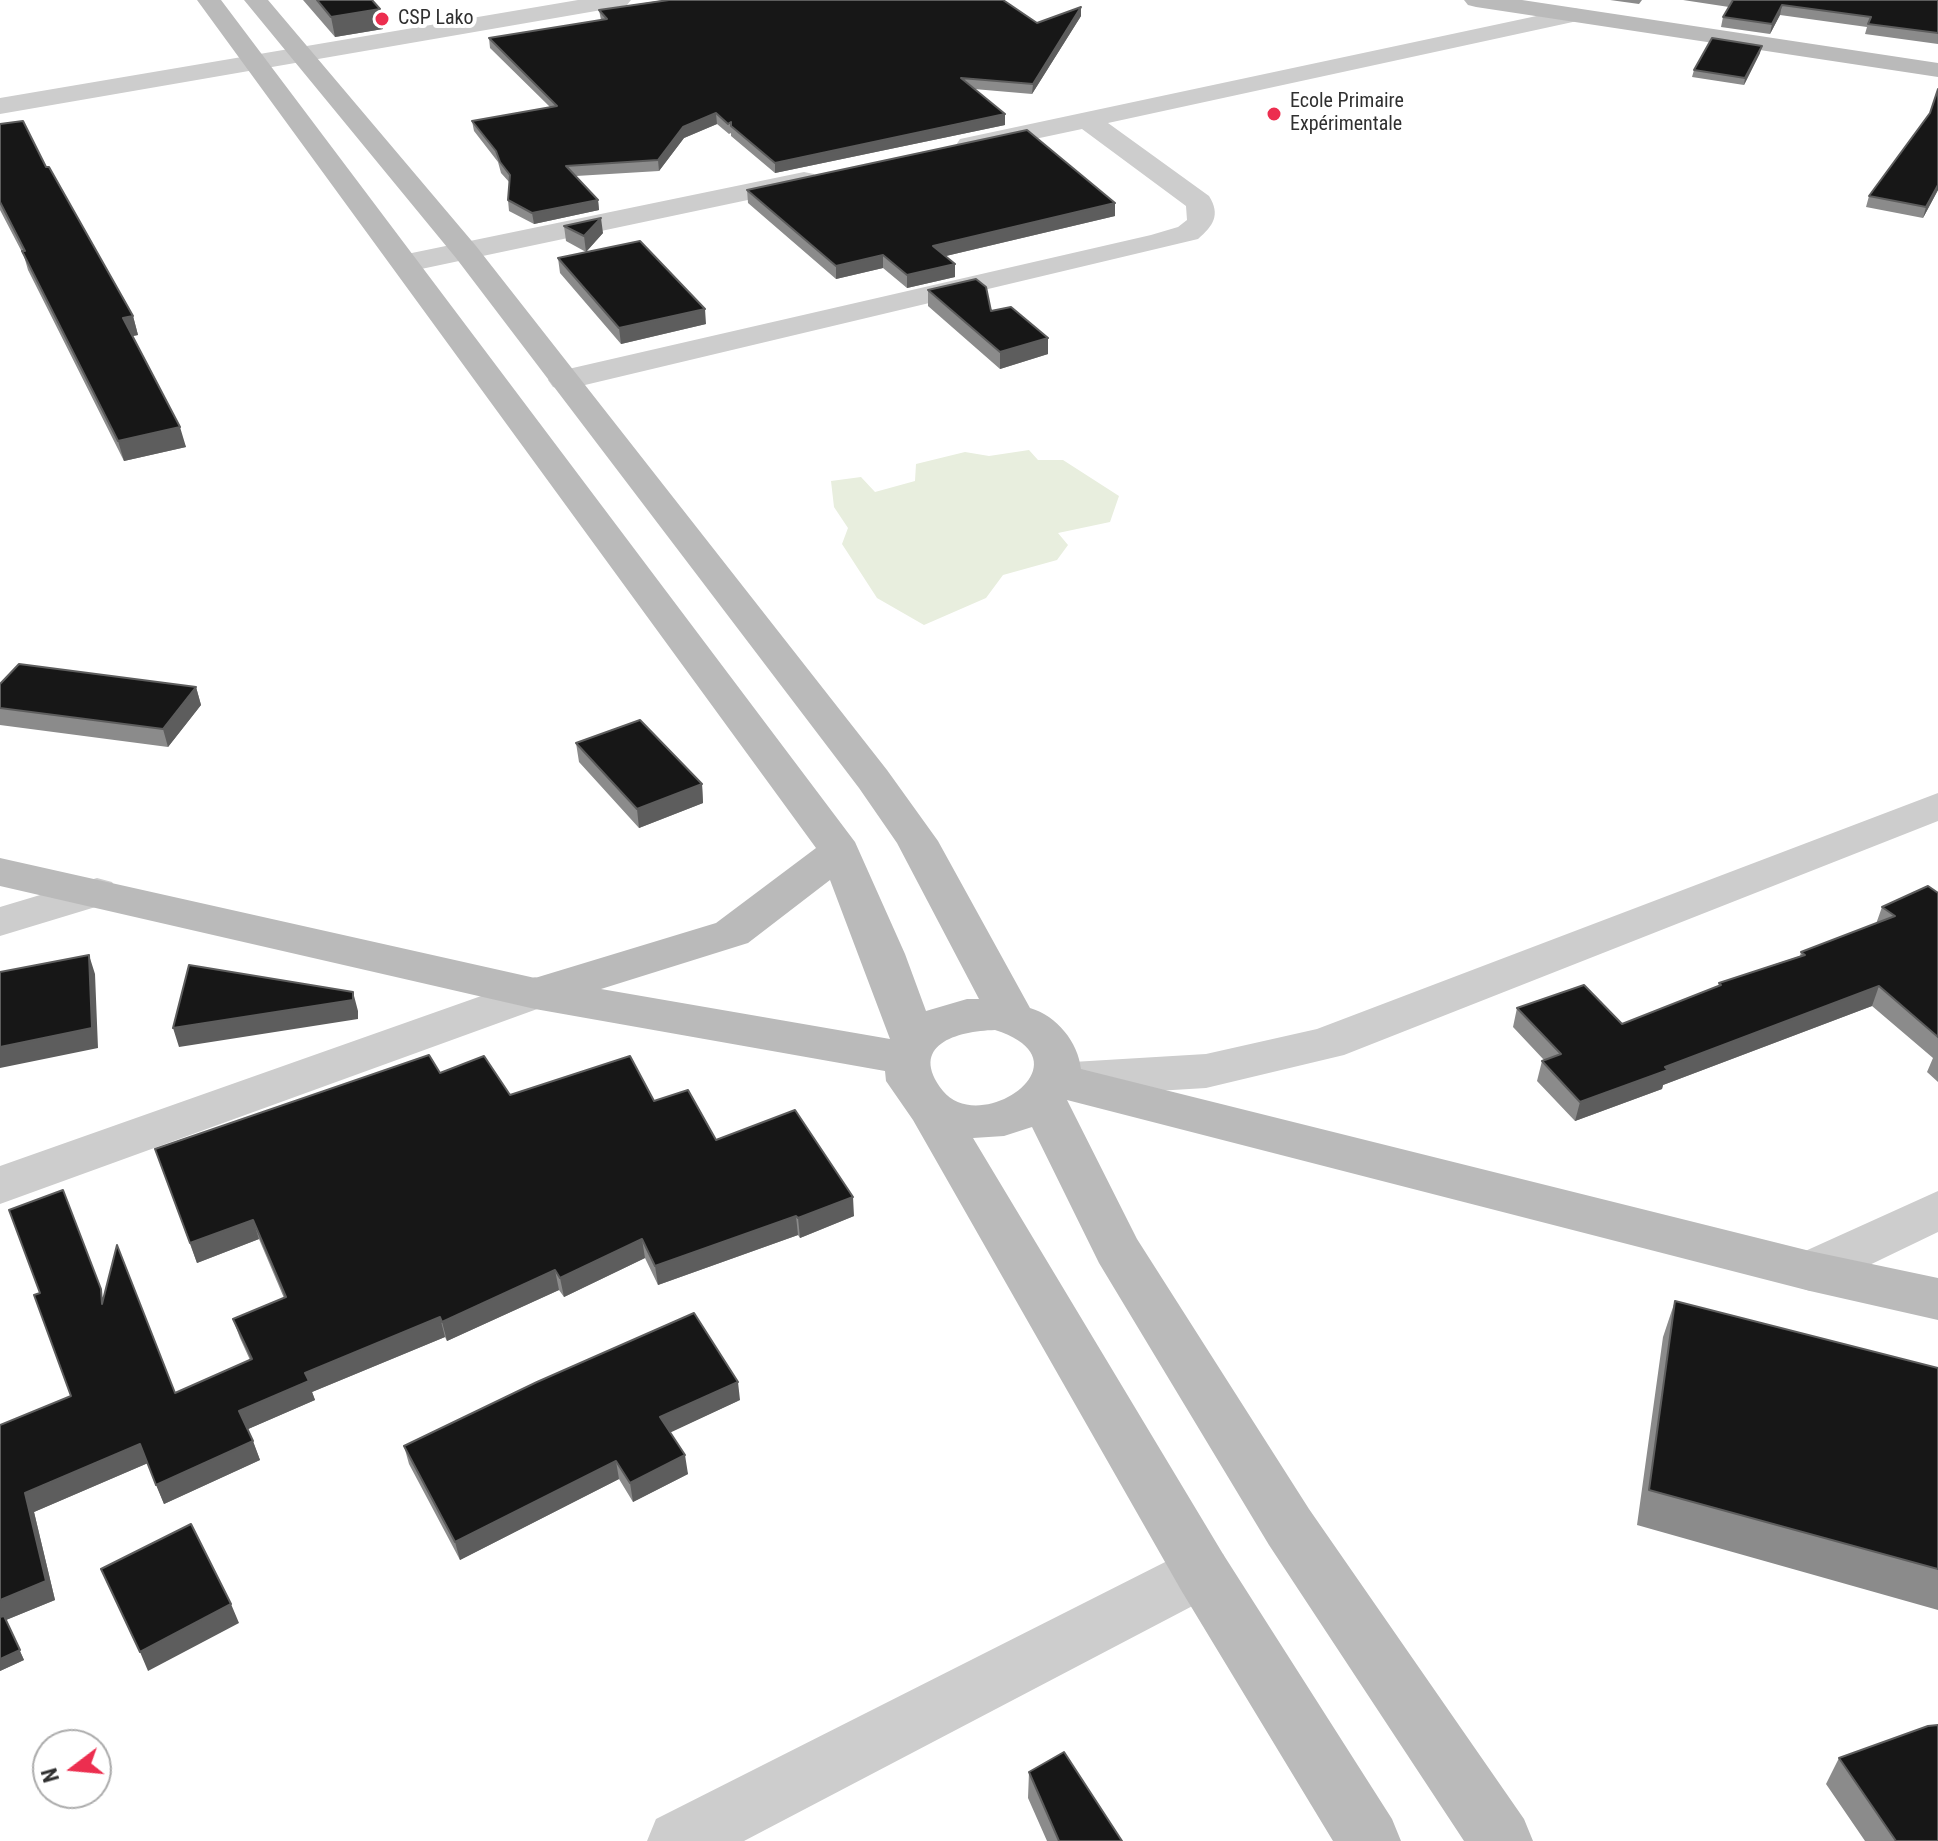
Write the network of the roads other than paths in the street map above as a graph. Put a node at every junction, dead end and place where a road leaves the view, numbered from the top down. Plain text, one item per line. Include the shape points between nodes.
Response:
1 (209, 0) edge
2 (256, 0) edge
3 (619, 0) edge
4 (1476, 0) edge
5 (1574, 15) junction
6 (300, 54) junction
7 (255, 62) junction
8 (1938, 70) edge
9 (0, 106) edge
10 (1087, 120) junction
11 (947, 149) edge
12 (823, 176) edge
13 (466, 252) junction
14 (407, 263) junction
15 (564, 380) junction
16 (1938, 806) edge
17 (840, 851) junction
18 (0, 872) edge
19 (97, 892) junction
20 (0, 922) edge
21 (535, 993) junction
22 (1012, 1018) junction
23 (910, 1050) junction
24 (1049, 1090) junction
25 (930, 1108) junction
26 (0, 1185) edge
27 (1938, 1210) edge
28 (1810, 1271) junction
29 (1938, 1299) edge
30 (1202, 1572) junction
31 (679, 1841) edge
32 (1369, 1841) edge
33 (1501, 1841) edge

1 - 7 main road
2 - 6 main road
3 - 6 street
4 - 5 main road
5 - 8 main road
5 - 10 street
6 - 7 street
6 - 13 main road
7 - 9 street
7 - 14 main road
10 - 11 street
10 - 15 street via 1199,202 1200,223 1188,233 1159,242
12 - 13 street
13 - 14 street
13 - 15 main road
14 - 17 main road
15 - 22 main road via 917,841
16 - 24 street via 1327,1043 1206,1071
17 - 21 main road via 732,933
17 - 23 main road via 883,954
18 - 19 main road
19 - 20 street
19 - 21 main road
21 - 23 main road
21 - 26 street
22 - 23 main road via 991,1013 947,1019 928,1028
22 - 24 main road via 1034,1028 1049,1043 1057,1061
23 - 25 main road via 906,1076
24 - 25 main road via 1019,1115 989,1121 957,1119
24 - 28 main road
24 - 33 main road via 1117,1249 1289,1527
25 - 30 main road
27 - 28 street
28 - 29 main road
30 - 31 street
30 - 32 main road

